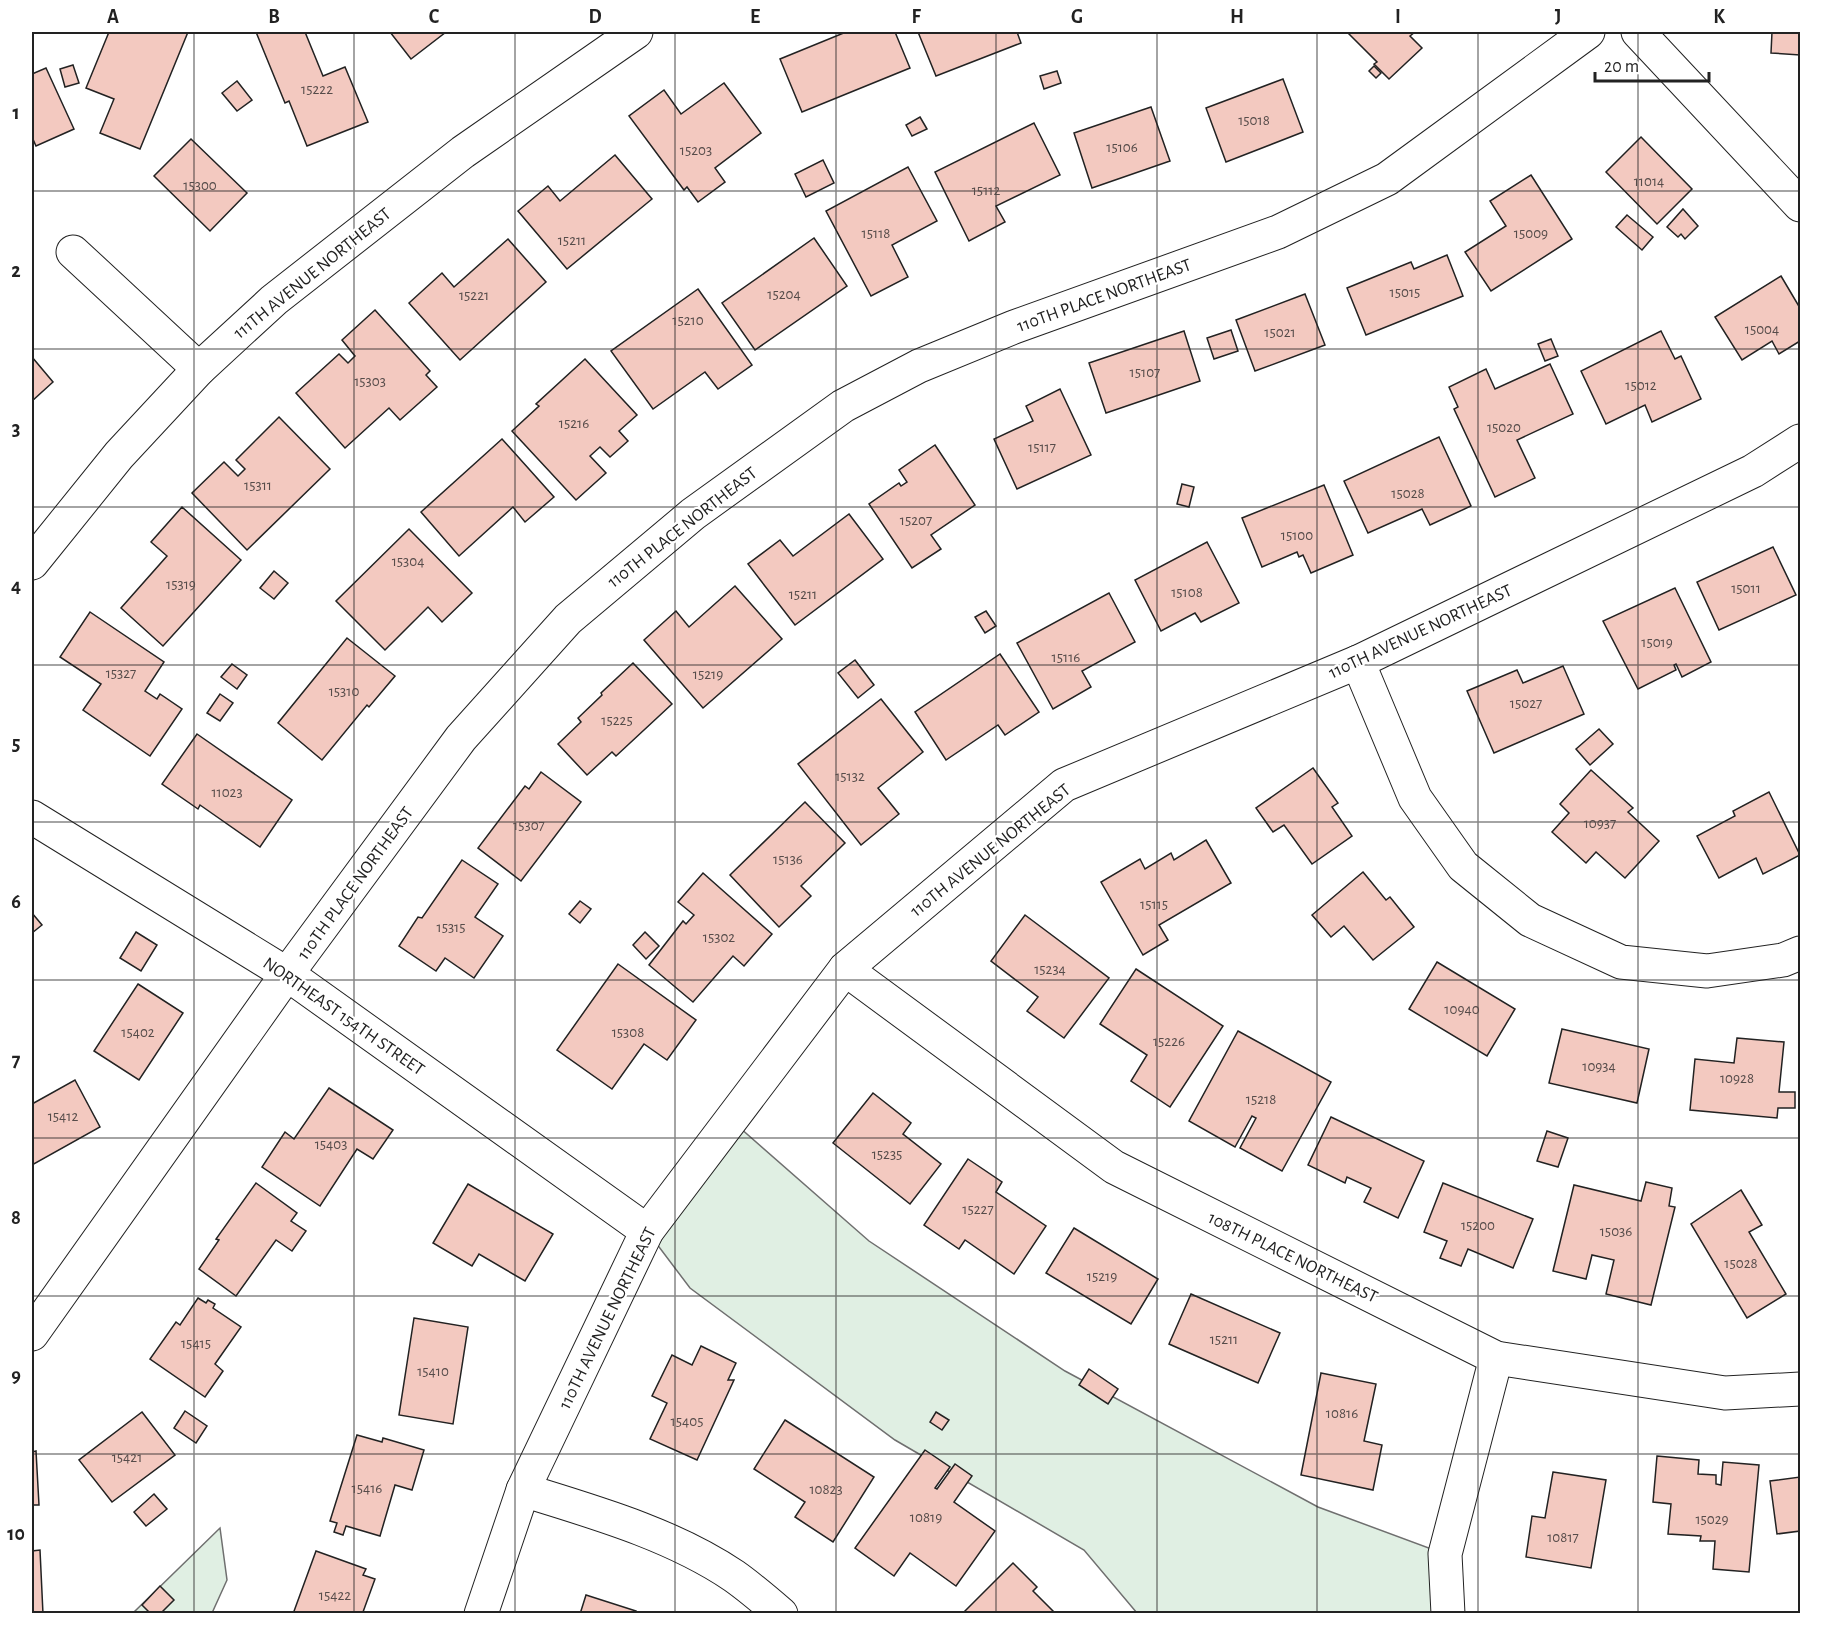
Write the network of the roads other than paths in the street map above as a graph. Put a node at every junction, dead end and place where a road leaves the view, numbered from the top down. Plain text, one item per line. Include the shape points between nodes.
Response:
1 (636, 32) edge
2 (1588, 32) edge
3 (1638, 32) edge
4 (1800, 205) edge
5 (73, 252) dead end
6 (199, 369) junction
7 (1800, 441) edge
8 (32, 563) edge
9 (1358, 662) junction
10 (32, 817) edge
11 (1800, 953) edge
12 (845, 969) junction
13 (287, 974) junction
14 (648, 1231) junction
15 (32, 1334) edge
16 (1496, 1358) junction
17 (1800, 1389) edge
18 (523, 1490) junction
19 (481, 1614) edge
20 (781, 1614) edge
21 (1448, 1614) edge

1 - 6 street, 111TH AVENUE NORTHEAST via 463,152 274,300
2 - 13 street, 110TH PLACE NORTHEAST via 1387,179 1278,231 1014,327 919,366 843,406 693,514 568,619 469,729
3 - 4 street
5 - 6 street
6 - 8 street, 111TH AVENUE NORTHEAST via 119,455
7 - 9 street, 110TH AVENUE NORTHEAST via 1753,471
9 - 11 street via 1415,798 1463,866 1530,920 1621,963 1707,971 1783,960
9 - 12 street, 110TH AVENUE NORTHEAST via 1064,785
10 - 13 street, NORTHEAST 154TH STREET
12 - 14 street, 110TH AVENUE NORTHEAST
12 - 16 street, 108TH PLACE NORTHEAST via 1114,1167
13 - 14 street, NORTHEAST 154TH STREET
13 - 15 street, 110TH PLACE NORTHEAST
14 - 18 street, 110TH AVENUE NORTHEAST
16 - 17 street, 108TH PLACE NORTHEAST via 1725,1393
16 - 21 street via 1445,1554
18 - 19 street, 110TH AVENUE NORTHEAST
18 - 20 street via 669,1541 734,1576

